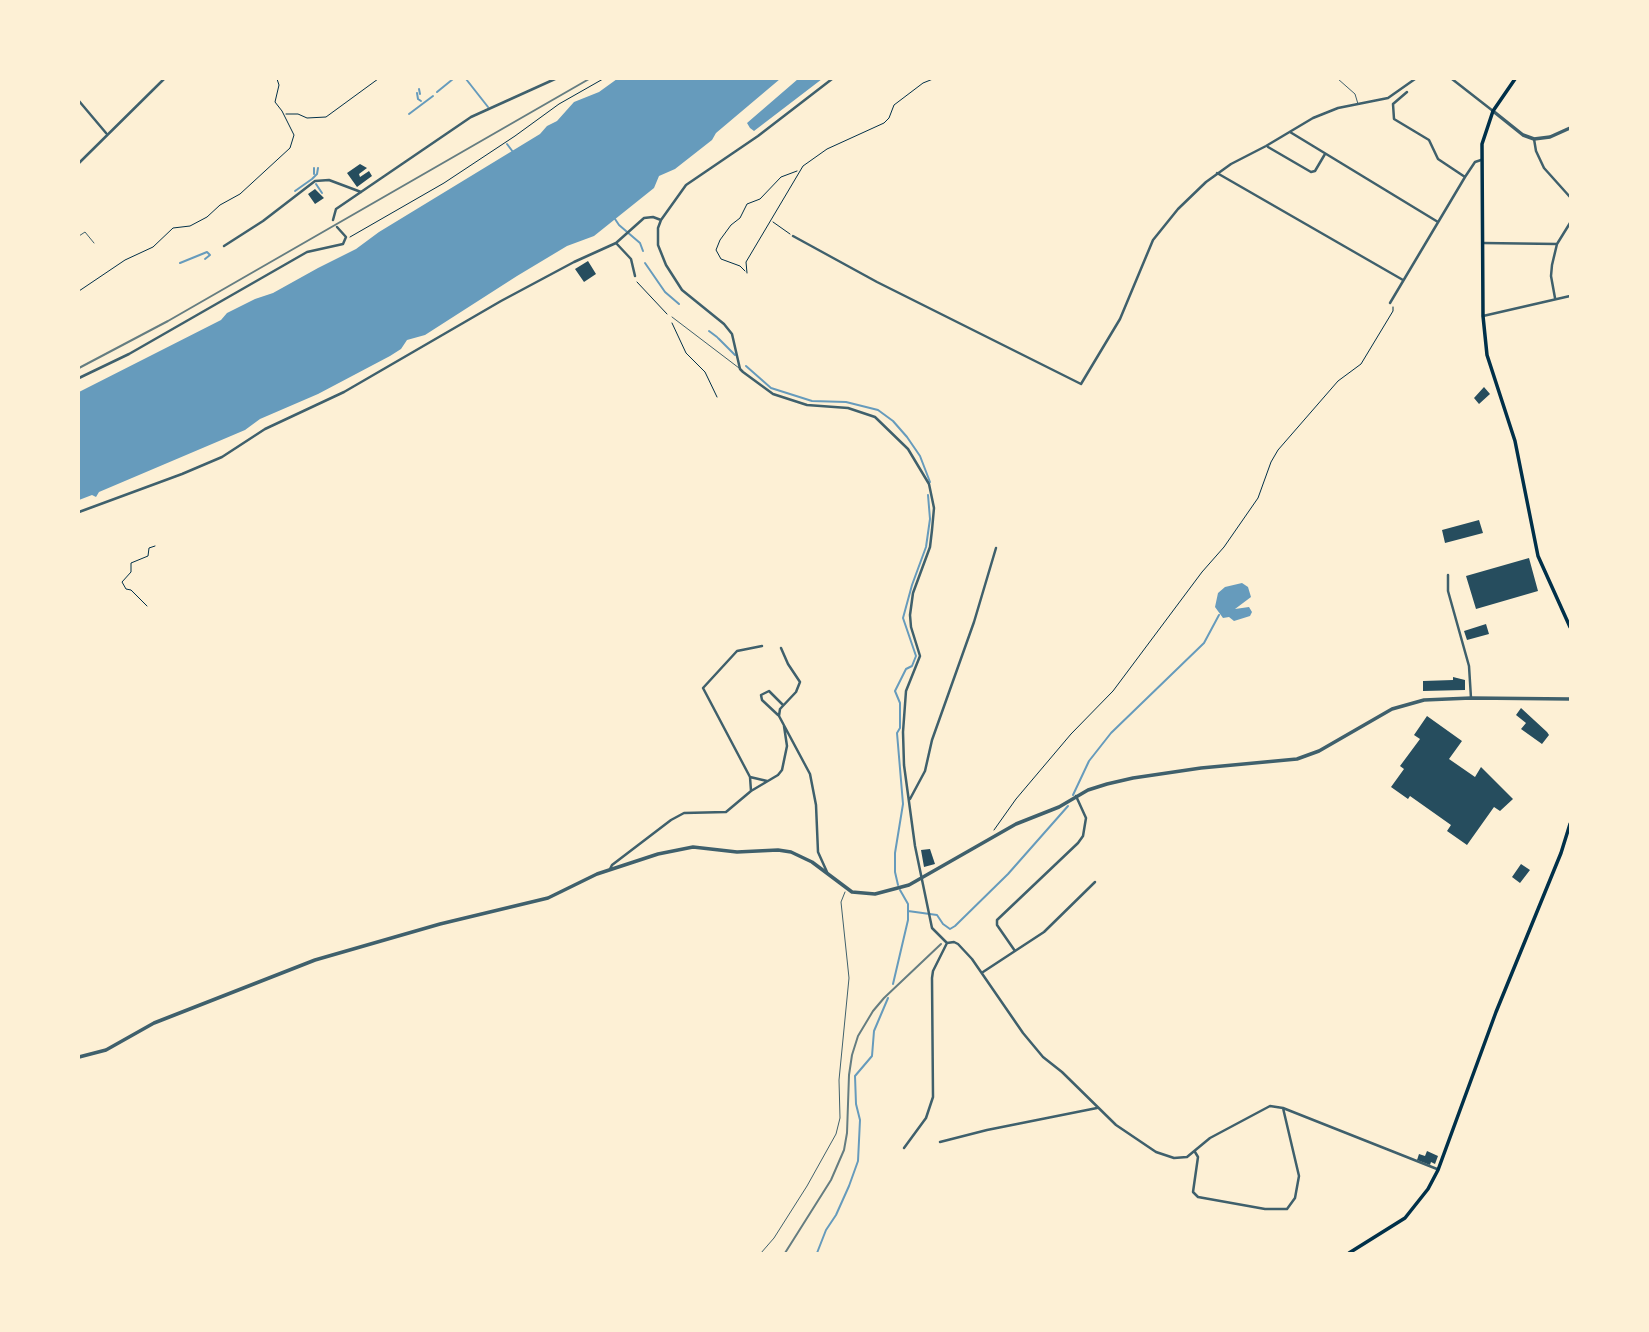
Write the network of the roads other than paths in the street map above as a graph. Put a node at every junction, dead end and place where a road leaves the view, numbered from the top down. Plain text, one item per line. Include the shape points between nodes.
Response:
1 (164, 79) edge
2 (555, 79) edge
3 (832, 79) edge
4 (1338, 79) edge
5 (1415, 79) edge
6 (1452, 79) edge
7 (1515, 79) edge
8 (1406, 92) dead end
9 (79, 101) edge
10 (1358, 105) junction
11 (1493, 111) junction
12 (1570, 128) edge
13 (1290, 132) junction
14 (107, 134) junction
15 (1534, 139) junction
16 (1266, 146) junction
17 (1325, 153) junction
18 (1480, 160) junction
19 (79, 163) edge
20 (1217, 173) junction
21 (1465, 177) junction
22 (361, 192) junction
23 (1570, 197) edge
24 (333, 220) dead end
25 (661, 220) junction
26 (1438, 222) junction
27 (1570, 223) edge
28 (337, 227) dead end
29 (79, 236) edge
30 (793, 236) road end
31 (94, 243) dead end
32 (616, 243) junction
33 (1482, 243) junction
34 (1557, 243) junction
35 (224, 246) dead end
36 (635, 276) road end
37 (1403, 280) junction
38 (1570, 296) edge
39 (1555, 299) junction
40 (1390, 303) road end
41 (1483, 316) junction
42 (672, 317) road end
43 (740, 369) junction
44 (79, 378) edge
45 (79, 512) edge
46 (996, 548) dead end
47 (1448, 575) dead end
48 (1570, 627) edge
49 (762, 646) dead end
50 (781, 648) dead end
51 (1471, 698) junction
52 (1569, 698) edge
53 (783, 705) junction
54 (779, 716) junction
55 (784, 726) junction
56 (750, 778) junction
57 (767, 781) junction
58 (907, 784) junction
59 (919, 785) junction
60 (751, 791) junction
61 (1076, 796) junction
62 (910, 799) junction
63 (1570, 824) edge
64 (818, 852) junction
65 (812, 862) junction
66 (610, 869) junction
67 (827, 872) junction
68 (921, 878) junction
69 (1095, 882) dead end
70 (847, 888) junction
71 (947, 943) junction
72 (1015, 951) junction
73 (982, 972) junction
74 (79, 1057) edge
75 (1097, 1108) junction
76 (1283, 1108) junction
77 (940, 1142) dead end
78 (904, 1148) dead end
79 (1195, 1152) junction
80 (1438, 1170) junction
81 (761, 1253) edge
82 (1349, 1253) edge

1 - 14 street
2 - 22 street via 471,117
3 - 25 street via 686,185
4 - 10 lane via 1355,94
5 - 10 street via 1388,98
6 - 11 street
7 - 11 main road
8 - 21 street via 1393,104 1394,119 1429,140 1438,159
9 - 14 street
10 - 13 street via 1325,112
11 - 15 street
11 - 18 main road
12 - 15 street
13 - 16 street
13 - 17 street
14 - 19 street
15 - 23 street via 1544,167
16 - 17 street via 1311,172
16 - 20 street
17 - 26 street
18 - 21 street
18 - 33 main road
20 - 30 street via 1153,240 1124,310 1081,384
20 - 37 street
21 - 26 street
22 - 24 street via 336,209
22 - 35 street via 330,180 315,181
25 - 32 street via 644,218
25 - 43 street via 658,245 666,265 682,290 732,334
26 - 37 street
27 - 34 street
28 - 44 street via 346,240 340,245 307,252
29 - 31 lane via 85,232
32 - 36 street via 630,257
32 - 45 street via 501,301 344,393 265,429 222,457
33 - 34 street
33 - 41 main road
34 - 39 street via 1551,272
37 - 40 street
38 - 39 street
39 - 41 street
41 - 48 main road via 1487,355 1515,441 1536,549
42 - 43 lane
43 - 58 street via 773,394 875,417 908,449 929,484 934,508 931,538 911,605 911,627 920,656 904,699
46 - 59 street
47 - 51 street via 1448,591 1469,666
49 - 56 street via 737,651 703,688
50 - 53 street via 800,682
51 - 52 street
51 - 61 street via 1424,700 1392,709 1297,759 1133,778
53 - 54 street
53 - 54 street via 769,691 761,695
54 - 55 street
55 - 57 street via 787,746 782,770
55 - 64 street via 814,786
56 - 57 street
56 - 60 street
57 - 60 street
58 - 59 street
58 - 62 street
59 - 62 street
60 - 66 street via 726,812 684,813 671,820
61 - 68 street
61 - 72 street via 1086,818 1078,843 997,920
62 - 68 street
63 - 80 main road
64 - 65 street
64 - 67 street
65 - 66 street via 778,850 693,847
65 - 67 street
66 - 74 street via 548,898 315,960 154,1023 106,1050
67 - 70 street
68 - 70 street via 875,894
68 - 71 street via 930,925
69 - 72 street via 1044,932
70 - 81 lane via 841,899 849,978 840,1118 807,1186
71 - 73 street via 958,944
71 - 78 street via 932,978 932,1100 926,1118
72 - 73 street
73 - 75 street via 1033,1046
75 - 77 street
75 - 79 street via 1127,1135 1156,1152 1182,1158
76 - 79 street via 1265,1108 1210,1138
76 - 79 street via 1299,1176 1295,1198 1287,1209 1198,1197 1193,1192
76 - 80 street
80 - 82 main road via 1405,1217

